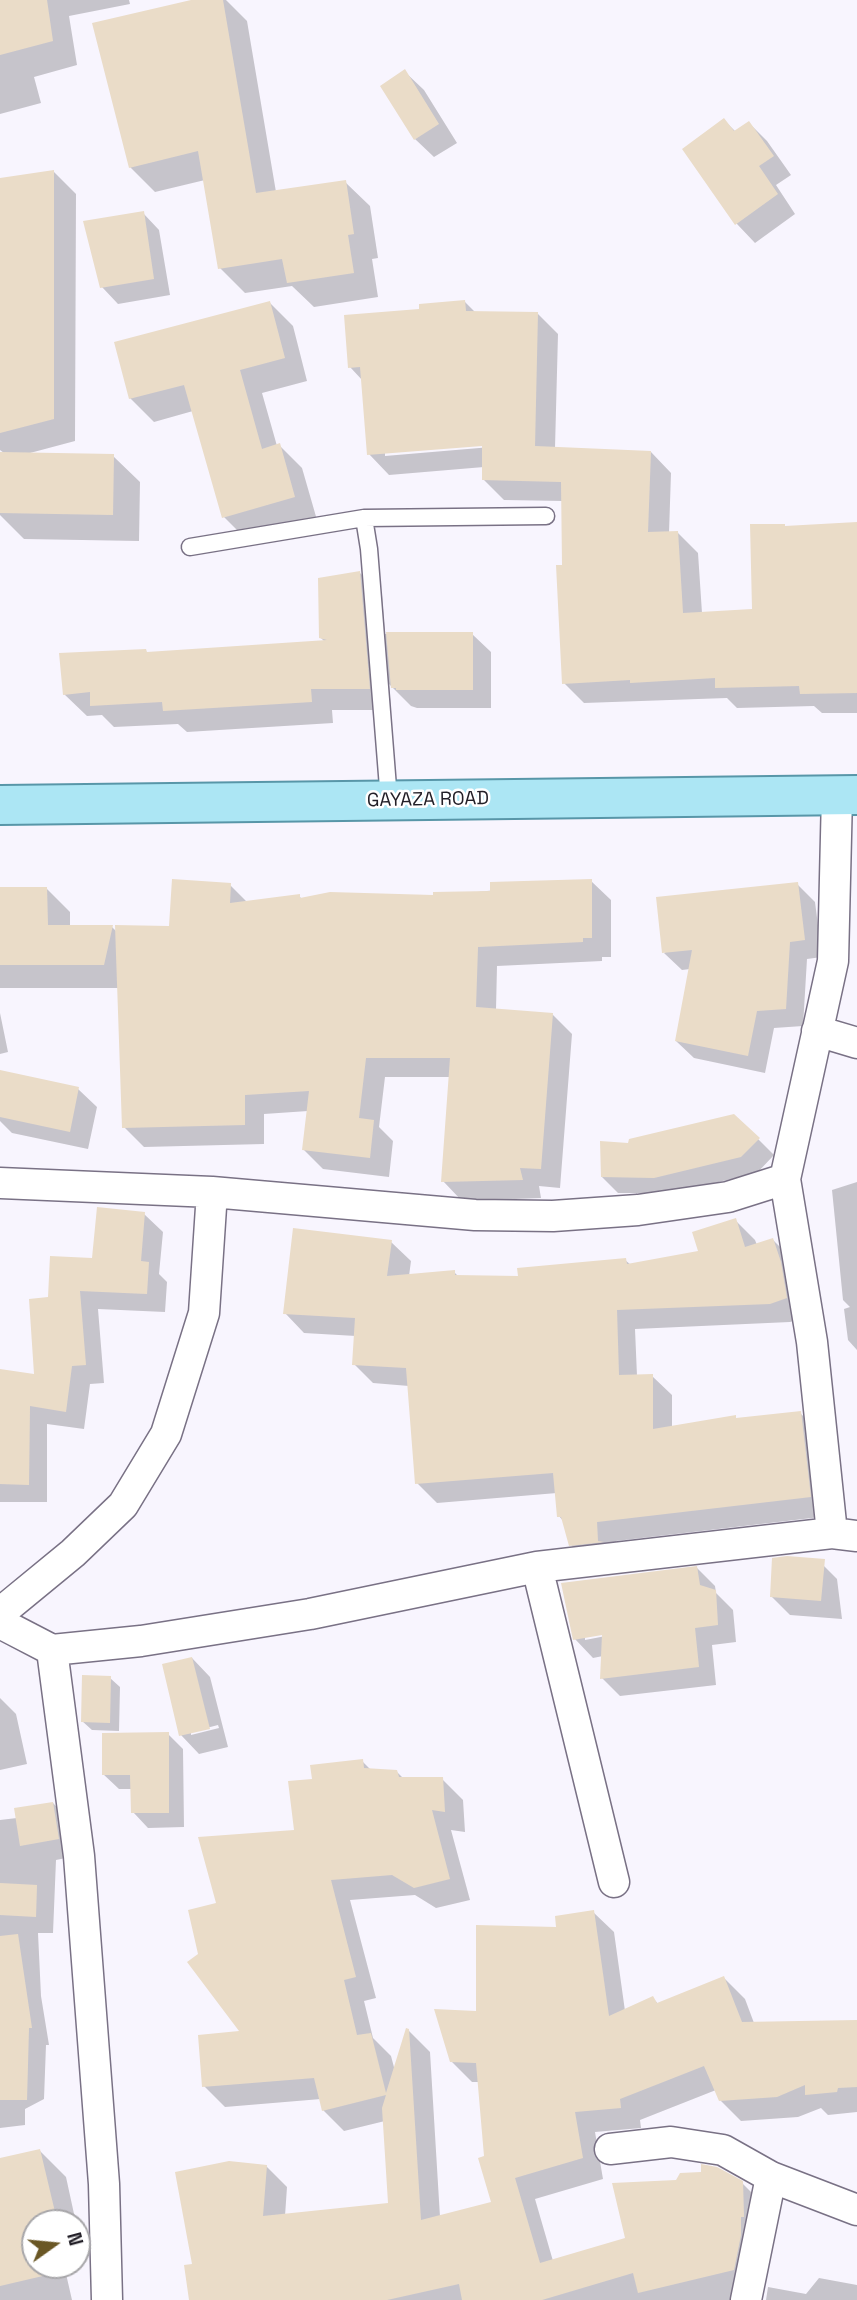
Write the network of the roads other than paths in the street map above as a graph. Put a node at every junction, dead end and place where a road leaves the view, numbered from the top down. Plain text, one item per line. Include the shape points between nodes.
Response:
1 (546, 516) dead end
2 (364, 518) junction
3 (190, 547) dead end
4 (847, 795) edge
5 (388, 800) junction
6 (0, 805) edge
7 (817, 1031) junction
8 (857, 1044) edge
9 (785, 1179) junction
10 (0, 1184) edge
11 (212, 1192) junction
12 (845, 1535) edge
13 (537, 1567) junction
14 (0, 1613) edge
15 (0, 1623) edge
16 (52, 1650) junction
17 (614, 1882) dead end
18 (610, 2149) dead end
19 (771, 2176) junction
20 (857, 2210) edge
21 (107, 2300) edge
22 (746, 2300) edge

1 - 2 lane
2 - 3 lane
2 - 5 lane
4 - 5 main road, GAYAZA ROAD
4 - 7 street via 832,961
5 - 6 main road, GAYAZA ROAD
7 - 8 street
7 - 9 street
9 - 11 street via 728,1197 553,1216
9 - 12 street
10 - 11 street
11 - 14 street via 204,1312 166,1434 123,1505
12 - 13 street
13 - 16 street via 310,1614
13 - 17 street
15 - 16 street
16 - 21 street via 79,1856 104,2184
18 - 19 street via 671,2142 723,2150
19 - 20 street
19 - 22 street

